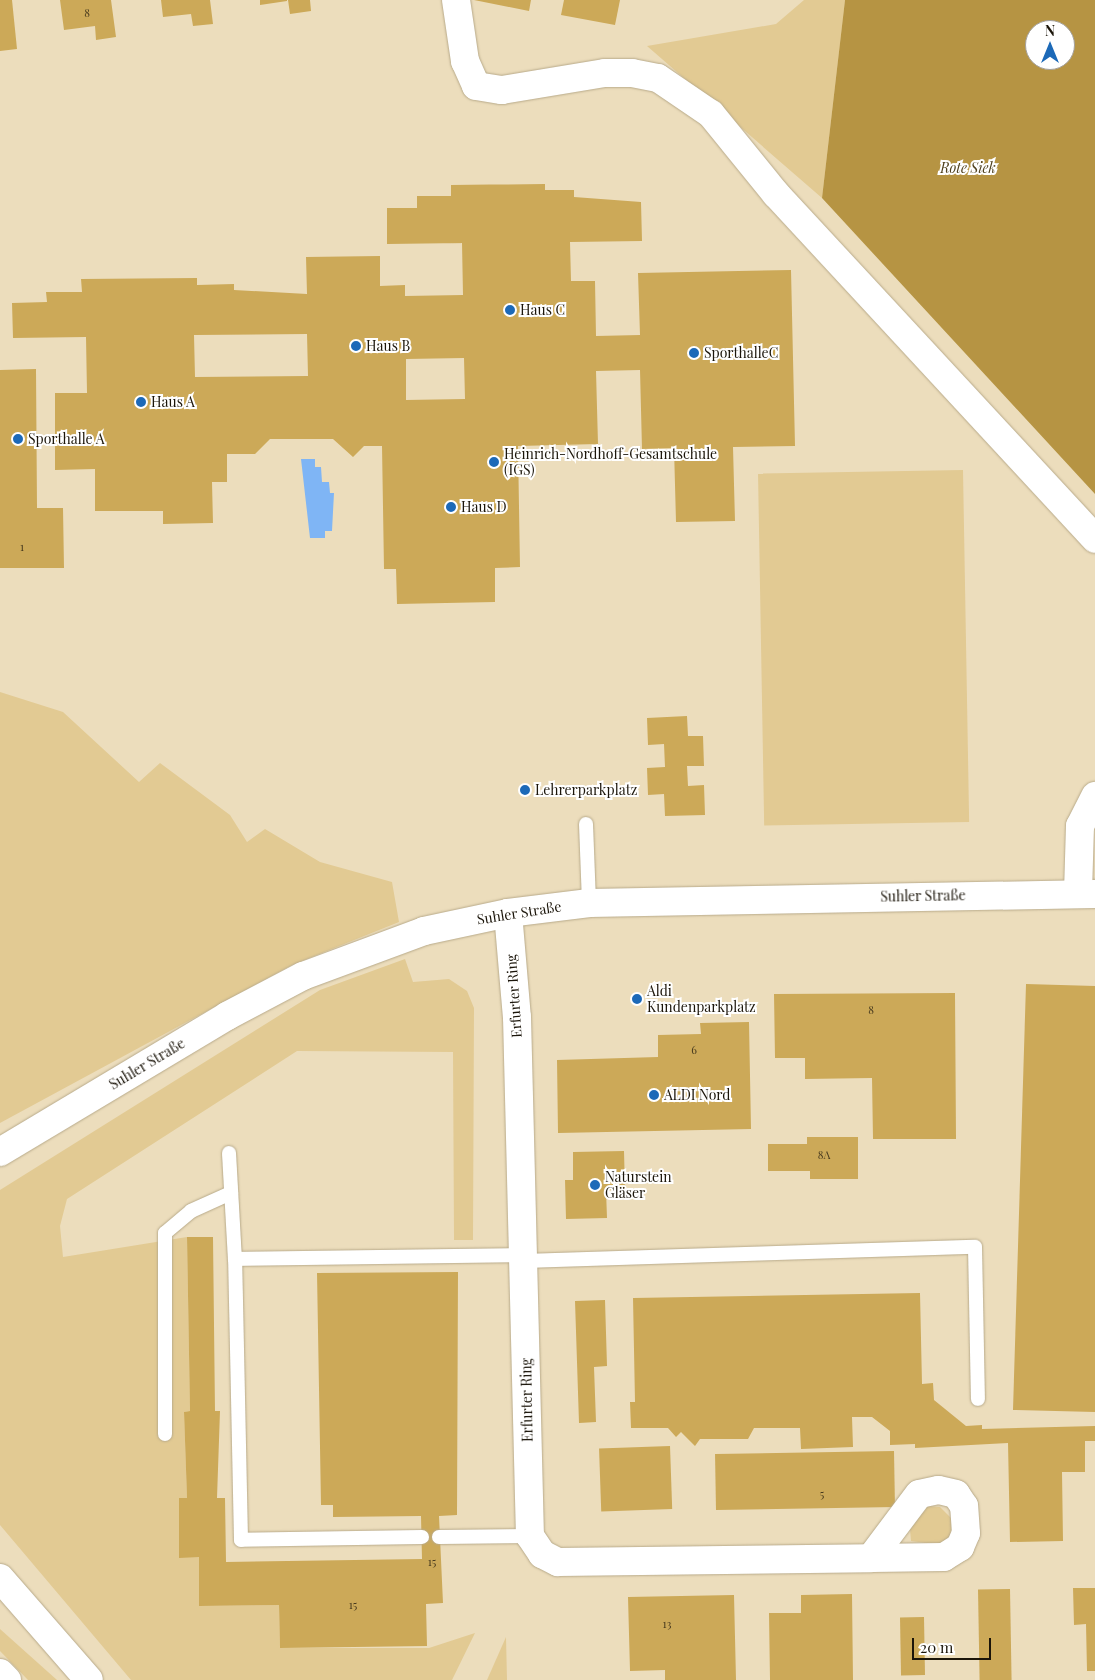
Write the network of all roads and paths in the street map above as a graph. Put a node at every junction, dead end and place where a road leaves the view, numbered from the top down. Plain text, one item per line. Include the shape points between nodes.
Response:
1 (456, 0) edge
2 (1095, 539) edge
3 (1095, 796) edge
4 (586, 824) dead end
5 (1087, 893) edge
6 (589, 903) junction
7 (508, 913) junction
8 (0, 1152) edge
9 (229, 1153) dead end
10 (232, 1194) junction
11 (523, 1258) junction
12 (235, 1259) junction
13 (978, 1399) dead end
14 (165, 1434) dead end
15 (530, 1536) junction
16 (422, 1537) dead end
17 (439, 1537) dead end
18 (871, 1558) junction
19 (0, 1578) edge
20 (0, 1673) edge
21 (7, 1680) edge
22 (89, 1680) edge

1 - 2 street via 465,61 476,86 502,90 605,73 632,73 658,78 711,114 776,194
3 - 5 street via 1080,826
4 - 6 lane
5 - 6 street, Suhler Straße
6 - 7 street, Suhler Straße
7 - 8 street, Suhler Straße via 407,936 303,976
7 - 11 street, Erfurter Ring via 517,1017
9 - 10 lane
10 - 12 lane
10 - 14 lane via 191,1212 165,1233
11 - 12 lane
11 - 13 lane via 975,1248
11 - 15 street, Erfurter Ring
12 - 16 lane via 241,1540
15 - 17 lane
15 - 18 street via 542,1554 558,1562
18 - 18 street via 944,1557 960,1547 968,1519 956,1494 938,1490 919,1494 905,1508
19 - 22 street
20 - 21 street

